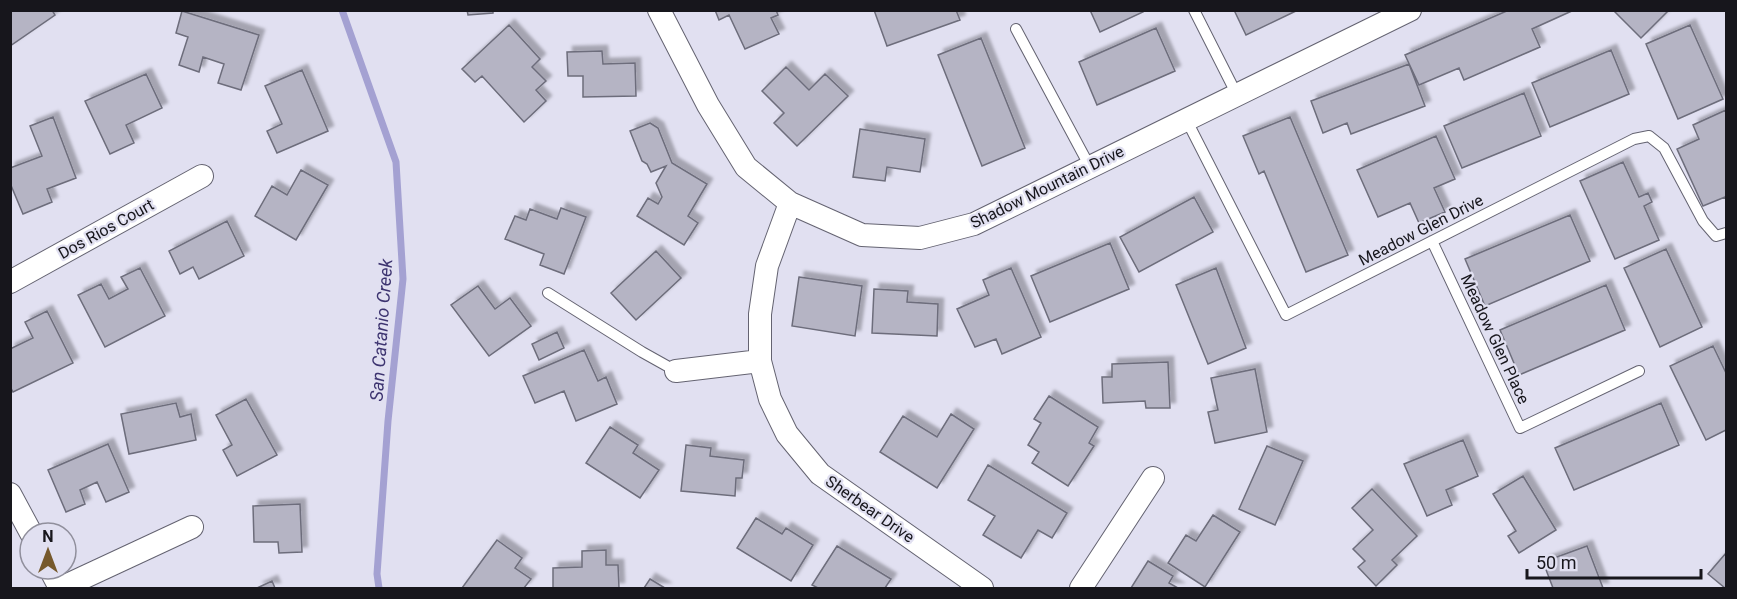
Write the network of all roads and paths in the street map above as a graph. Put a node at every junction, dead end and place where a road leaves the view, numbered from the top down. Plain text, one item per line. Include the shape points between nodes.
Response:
1 (659, 10) edge
2 (1194, 10) edge
3 (1410, 10) edge
4 (1381, 17) edge
5 (1016, 28) dead end
6 (1237, 95) junction
7 (1186, 119) junction
8 (1090, 167) junction
9 (202, 176) dead end
10 (790, 203) junction
11 (1726, 233) edge
12 (1432, 241) junction
13 (10, 282) edge
14 (548, 293) dead end
15 (760, 361) junction
16 (676, 371) joint
17 (1639, 371) dead end
18 (1152, 478) dead end
19 (10, 494) edge
20 (25, 521) edge
21 (192, 527) dead end
22 (60, 588) edge
23 (982, 588) edge
24 (1081, 588) edge

1 - 10 street, Shadow Mountain Drive via 708,105 746,167
2 - 6 lane
3 - 4 street, Shadow Mountain Drive
4 - 6 street, Shadow Mountain Drive
5 - 8 lane
6 - 7 street, Shadow Mountain Drive
7 - 8 street, Shadow Mountain Drive
7 - 12 lane, Meadow Glen Drive via 1286,315
8 - 10 street, Shadow Mountain Drive via 974,224 920,238 862,235
9 - 13 street, Dos Rios Court
10 - 15 street, Sherbear Drive via 767,266 760,314
11 - 12 lane, Meadow Glen Drive via 1716,236 1703,221 1664,148 1649,136 1634,139
12 - 17 lane, Meadow Glen Place via 1520,428
14 - 16 lane
15 - 16 street
15 - 23 street, Sherbear Drive via 770,399 787,434 820,474
18 - 24 street
19 - 20 street
21 - 22 street

